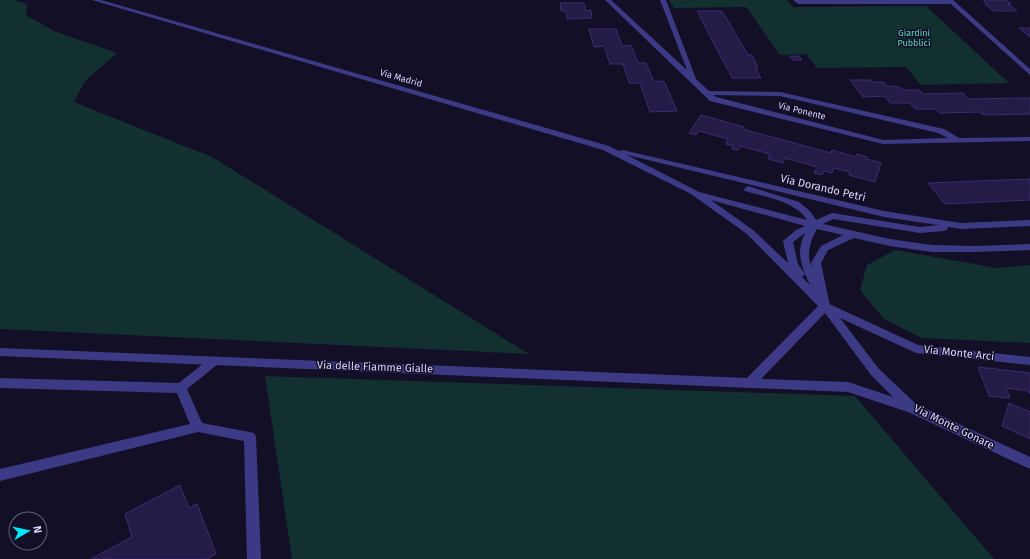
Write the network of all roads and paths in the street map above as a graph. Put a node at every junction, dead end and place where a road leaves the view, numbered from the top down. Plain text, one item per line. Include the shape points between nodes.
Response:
1 (95, 0) edge
2 (608, 0) edge
3 (663, 0) edge
4 (796, 0) edge
5 (951, 1) edge
6 (1030, 73) edge
7 (694, 80) junction
8 (708, 93) junction
9 (1030, 139) edge
10 (957, 140) junction
11 (606, 148) junction
12 (681, 166) junction
13 (694, 192) junction
14 (1030, 223) edge
15 (814, 225) junction
16 (961, 226) junction
17 (852, 235) junction
18 (1030, 247) edge
19 (825, 306) junction
20 (0, 352) edge
21 (214, 361) junction
22 (1030, 361) edge
23 (751, 382) junction
24 (0, 383) edge
25 (181, 388) junction
26 (912, 408) junction
27 (198, 427) junction
28 (1030, 464) edge
29 (0, 475) edge
30 (254, 559) edge

1 - 11 street, Via Madrid
2 - 7 street, Via Ponente
3 - 7 street
4 - 5 street
5 - 6 street
7 - 8 street, Via Ponente
8 - 10 street via 780,94 941,130
8 - 10 street, Via Ponente via 713,99 883,142
9 - 10 street, Via Ponente
11 - 12 street, Via Dorando Petri
11 - 13 street, Via Madrid
12 - 15 street, Via Dorando Petri via 796,204 807,213
12 - 16 street, Via Dorando Petri via 884,214
13 - 15 street
13 - 19 street via 750,232
14 - 16 street, Via Dorando Petri
15 - 16 street, Via Dorando Petri via 832,216 920,230
15 - 17 street
15 - 19 street via 805,242 805,263
15 - 19 street via 799,232 788,242 792,265
17 - 18 street via 919,247
17 - 19 street via 824,248 816,263
19 - 22 street, Via Monte Arci via 916,349
19 - 23 street
19 - 26 street, Via Monte Gonare via 875,372
20 - 21 street, Via delle Fiamme Gialle
21 - 23 street, Via delle Fiamme Gialle
21 - 25 street
23 - 26 street, Via delle Fiamme Gialle via 848,387
24 - 25 street
25 - 27 street
26 - 28 street, Via Monte Gonare
27 - 29 street
27 - 30 street via 250,437

